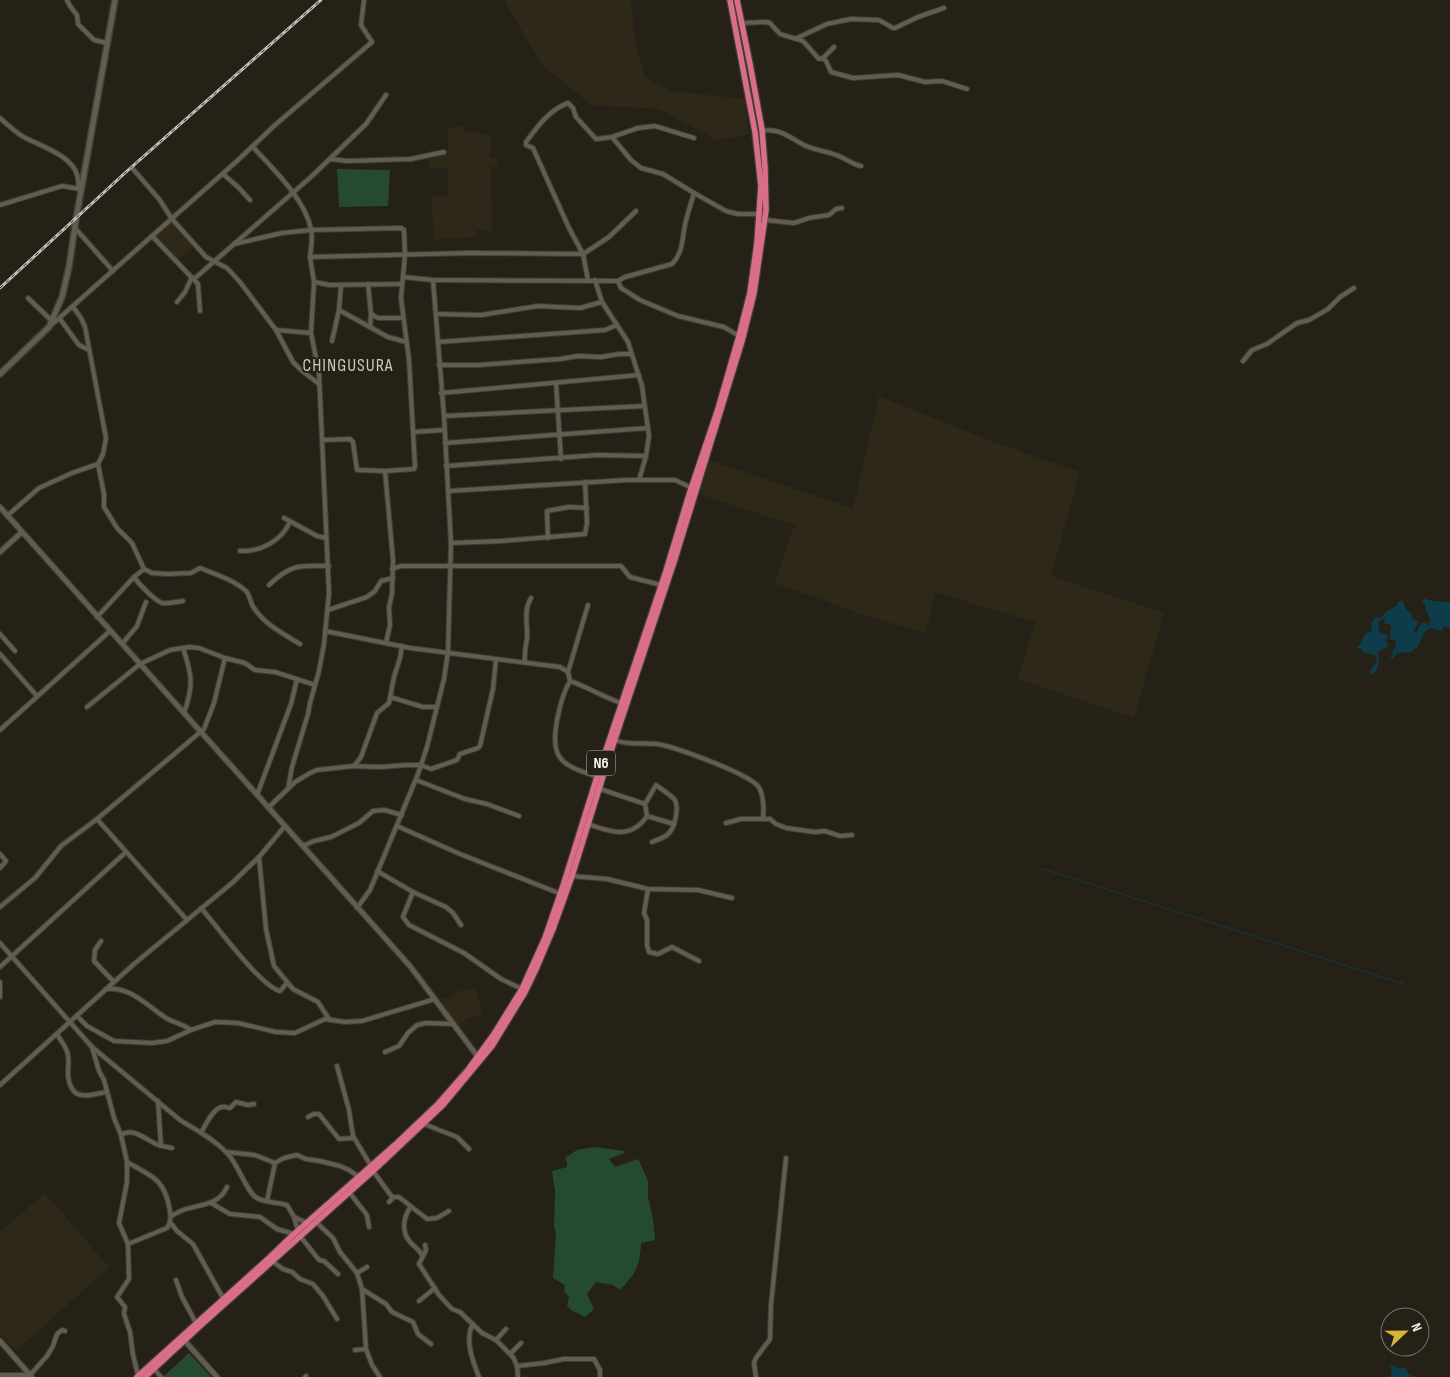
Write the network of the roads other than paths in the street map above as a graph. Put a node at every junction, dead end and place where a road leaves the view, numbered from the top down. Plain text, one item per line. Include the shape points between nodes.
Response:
1 (67, 0) edge
2 (115, 0) edge
3 (364, 0) edge
4 (733, 1) edge
5 (944, 8) dead end
6 (742, 23) junction
7 (797, 38) junction
8 (107, 43) junction
9 (834, 47) dead end
10 (823, 58) junction
11 (967, 89) dead end
12 (386, 95) dead end
13 (0, 118) edge
14 (762, 131) junction
15 (755, 132) junction
16 (612, 137) junction
17 (694, 138) dead end
18 (253, 147) junction
19 (444, 152) dead end
20 (330, 158) junction
21 (862, 166) dead end
22 (133, 169) dead end
23 (223, 174) junction
24 (80, 189) junction
25 (293, 192) junction
26 (694, 194) junction
27 (250, 200) dead end
28 (0, 205) edge
29 (842, 208) dead end
30 (636, 210) dead end
31 (760, 214) junction
32 (172, 219) junction
33 (765, 220) junction
34 (75, 228) junction
35 (311, 230) junction
36 (152, 236) junction
37 (234, 244) junction
38 (583, 254) junction
39 (405, 255) junction
40 (310, 257) junction
41 (214, 262) junction
42 (113, 271) junction
43 (403, 277) junction
44 (193, 278) junction
45 (433, 280) junction
46 (588, 280) junction
47 (595, 280) junction
48 (618, 281) junction
49 (314, 282) junction
50 (368, 284) junction
51 (402, 284) junction
52 (341, 285) junction
53 (1354, 288) dead end
54 (28, 298) dead end
55 (177, 302) dead end
56 (602, 302) junction
57 (73, 307) junction
58 (339, 310) junction
59 (200, 311) dead end
60 (371, 314) junction
61 (436, 314) junction
62 (404, 318) junction
63 (60, 320) junction
64 (52, 321) junction
65 (617, 325) junction
66 (49, 327) junction
67 (370, 327) junction
68 (276, 330) junction
69 (311, 334) junction
70 (739, 336) junction
71 (332, 341) dead end
72 (406, 342) junction
73 (438, 342) junction
74 (89, 350) junction
75 (631, 354) junction
76 (1243, 361) dead end
77 (439, 365) junction
78 (0, 374) edge
79 (639, 375) junction
80 (556, 383) junction
81 (319, 384) junction
82 (442, 393) junction
83 (644, 406) junction
84 (559, 410) junction
85 (444, 416) junction
86 (648, 428) junction
87 (444, 430) junction
88 (413, 432) junction
89 (560, 435) junction
90 (323, 440) junction
91 (445, 443) junction
92 (646, 456) junction
93 (561, 459) junction
94 (98, 464) junction
95 (446, 466) junction
96 (385, 471) junction
97 (639, 480) junction
98 (585, 482) junction
99 (692, 488) junction
100 (448, 491) junction
101 (0, 508) edge
102 (587, 508) junction
103 (7, 516) junction
104 (284, 518) dead end
105 (290, 522) junction
106 (22, 532) junction
107 (326, 538) junction
108 (548, 538) junction
109 (451, 542) junction
110 (240, 551) dead end
111 (0, 552) edge
112 (392, 560) junction
113 (329, 566) junction
114 (401, 566) junction
115 (451, 566) junction
116 (144, 569) junction
117 (392, 569) junction
118 (134, 577) junction
119 (392, 578) junction
120 (661, 585) junction
121 (269, 586) dead end
122 (531, 598) dead end
123 (183, 601) dead end
124 (146, 602) dead end
125 (588, 604) dead end
126 (328, 610) junction
127 (97, 617) junction
128 (110, 631) junction
129 (325, 631) junction
130 (0, 634) edge
131 (386, 643) junction
132 (122, 644) junction
133 (300, 644) dead end
134 (402, 646) junction
135 (183, 648) junction
136 (15, 651) dead end
137 (448, 652) junction
138 (0, 654) edge
139 (225, 658) junction
140 (496, 660) junction
141 (524, 661) junction
142 (140, 664) junction
143 (568, 672) junction
144 (297, 679) junction
145 (570, 681) junction
146 (315, 685) junction
147 (37, 696) junction
148 (390, 697) junction
149 (621, 703) junction
150 (88, 707) dead end
151 (436, 707) junction
152 (184, 713) junction
153 (0, 730) edge
154 (201, 732) junction
155 (615, 740) junction
156 (421, 765) junction
157 (354, 766) junction
158 (596, 777) junction
159 (416, 780) junction
160 (288, 789) junction
161 (600, 789) junction
162 (258, 795) junction
163 (645, 804) junction
164 (269, 807) junction
165 (402, 815) junction
166 (519, 816) dead end
167 (647, 816) junction
168 (763, 819) junction
169 (97, 820) junction
170 (726, 823) dead end
171 (588, 824) junction
172 (674, 824) junction
173 (285, 826) junction
174 (398, 826) junction
175 (852, 835) dead end
176 (652, 842) dead end
177 (303, 846) junction
178 (126, 852) junction
179 (0, 854) edge
180 (259, 857) junction
181 (0, 868) edge
182 (377, 871) junction
183 (569, 876) junction
184 (648, 889) junction
185 (413, 892) junction
186 (561, 894) junction
187 (732, 898) dead end
188 (0, 907) edge
189 (200, 908) junction
190 (357, 908) junction
191 (187, 920) junction
192 (462, 925) dead end
193 (101, 941) dead end
194 (0, 943) edge
195 (12, 956) junction
196 (699, 961) dead end
197 (0, 967) edge
198 (0, 982) edge
199 (114, 982) junction
200 (287, 983) junction
201 (106, 989) junction
202 (522, 989) junction
203 (0, 997) edge
204 (435, 999) junction
205 (77, 1016) junction
206 (329, 1019) junction
207 (70, 1022) junction
208 (454, 1024) junction
209 (191, 1030) junction
210 (56, 1034) junction
211 (92, 1047) junction
212 (384, 1052) dead end
213 (478, 1057) junction
214 (337, 1066) dead end
215 (0, 1085) edge
216 (106, 1092) junction
217 (158, 1101) junction
218 (254, 1104) dead end
219 (308, 1117) dead end
220 (424, 1124) junction
221 (201, 1133) junction
222 (121, 1135) junction
223 (354, 1138) junction
224 (161, 1146) junction
225 (172, 1148) dead end
226 (469, 1149) dead end
227 (226, 1152) junction
228 (786, 1158) dead end
229 (127, 1162) junction
230 (275, 1163) junction
231 (372, 1169) junction
232 (359, 1177) junction
233 (227, 1187) dead end
234 (349, 1192) junction
235 (392, 1197) junction
236 (267, 1201) junction
237 (388, 1202) dead end
238 (211, 1203) junction
239 (410, 1208) junction
240 (449, 1212) dead end
241 (171, 1216) junction
242 (294, 1217) junction
243 (170, 1222) junction
244 (316, 1222) junction
245 (307, 1223) junction
246 (369, 1227) dead end
247 (297, 1233) junction
248 (128, 1244) junction
249 (425, 1245) dead end
250 (422, 1255) junction
251 (272, 1261) junction
252 (367, 1267) dead end
253 (357, 1273) junction
254 (338, 1274) dead end
255 (176, 1280) dead end
256 (435, 1288) junction
257 (362, 1290) junction
258 (223, 1298) junction
259 (419, 1300) dead end
260 (337, 1319) dead end
261 (196, 1323) junction
262 (473, 1324) junction
263 (506, 1329) dead end
264 (65, 1331) dead end
265 (183, 1339) junction
266 (0, 1340) edge
267 (496, 1340) junction
268 (521, 1343) dead end
269 (431, 1344) dead end
270 (366, 1349) junction
271 (355, 1350) dead end
272 (510, 1354) junction
273 (518, 1366) junction
274 (154, 1369) junction
275 (0, 1375) edge
276 (31, 1376) edge
277 (140, 1376) edge
278 (161, 1377) edge
279 (217, 1377) edge
280 (380, 1377) edge
281 (478, 1377) edge
282 (518, 1377) edge
283 (600, 1377) edge
284 (756, 1377) edge

1 - 8 street via 77,15 78,24 94,40
2 - 8 main road
3 - 18 street via 361,25 372,42
4 - 6 highway, N6
4 - 15 highway, N6
5 - 7 street via 896,28 879,20 850,19 828,24
6 - 7 street via 770,23 780,34
6 - 14 highway, N6
7 - 10 street via 807,44 817,57
8 - 24 main road
9 - 10 street
10 - 11 street via 830,72 853,78 898,75 925,82 942,81
12 - 20 street via 366,124
13 - 24 street via 20,135 66,159 78,174
14 - 15 street
14 - 21 street via 777,131 805,146
14 - 33 highway, N6 via 766,168
15 - 31 highway, N6 via 761,186
16 - 17 street via 655,126
16 - 26 street via 637,166 664,174
16 - 38 street via 599,139 592,136 568,103 547,117 526,142 533,148
18 - 23 street
18 - 25 street
19 - 20 street via 411,160 348,162
20 - 25 street
22 - 32 street
23 - 27 street
23 - 32 street
24 - 28 street via 62,186
24 - 34 main road
25 - 35 street
25 - 37 street
26 - 31 street via 726,211
26 - 48 street via 680,253 674,262
29 - 33 street via 828,215 794,223
30 - 38 street via 608,237
31 - 70 highway, N6 via 754,271
32 - 36 street
32 - 41 street
33 - 155 highway, N6 via 758,272 742,341
34 - 42 street
34 - 64 main road via 65,286
35 - 37 street
35 - 39 street via 401,228 404,230
35 - 40 street
36 - 42 street
36 - 44 street
37 - 41 street
38 - 39 street
38 - 46 street
39 - 40 street
39 - 43 street
40 - 49 street
41 - 44 street
41 - 68 street via 232,272
42 - 57 street
43 - 45 street
43 - 51 street
44 - 55 street
44 - 59 street via 200,287
45 - 46 street
45 - 61 street
46 - 47 street
47 - 48 street
47 - 56 street
48 - 70 street via 621,288 640,300 678,316 724,327
49 - 52 street
49 - 69 street
50 - 51 street
50 - 52 street
50 - 60 street
51 - 62 street
52 - 58 street
53 - 76 street via 1328,309 1252,350
54 - 64 street
56 - 61 street via 580,308 538,306 481,315
56 - 65 street
57 - 63 street
57 - 74 street via 85,327
58 - 67 street
58 - 71 street
60 - 62 street via 378,318
60 - 67 street
61 - 73 street
62 - 72 street
63 - 66 street
63 - 74 street via 79,345
64 - 66 main road
65 - 73 street via 605,330
65 - 75 street
66 - 78 main road
67 - 72 street
68 - 69 street
68 - 81 street via 294,362
69 - 81 street
70 - 99 highway, N6
72 - 88 street
73 - 77 street
74 - 94 street via 106,438
75 - 77 street
75 - 79 street
77 - 82 street
79 - 80 street
79 - 83 street
80 - 82 street
80 - 84 street
81 - 90 street
82 - 85 street
83 - 84 street
83 - 86 street
84 - 85 street
84 - 89 street
85 - 87 street
86 - 89 street
86 - 92 street
87 - 88 street
87 - 91 street
88 - 96 street via 415,468
89 - 91 street
89 - 93 street
90 - 96 street via 350,439 357,470
90 - 107 street
91 - 95 street
92 - 93 street via 598,455
92 - 97 street
93 - 95 street
94 - 103 street via 40,488
94 - 116 street via 104,508 117,528 132,542
95 - 100 street
96 - 112 street
97 - 98 street
97 - 99 street via 675,480
98 - 100 street
98 - 102 street
99 - 120 highway, N6
100 - 109 street
101 - 103 street
102 - 108 street via 585,534
102 - 108 street via 547,510
103 - 106 street
104 - 105 street
105 - 107 street
105 - 110 street via 285,532 273,542 252,552
106 - 111 street
106 - 127 street
107 - 113 street
108 - 109 street
109 - 115 street
112 - 114 street
112 - 117 street
113 - 121 street via 301,565
113 - 126 street
114 - 115 street
114 - 117 street
115 - 120 street via 621,566 630,576
115 - 137 street
116 - 118 street
116 - 133 street via 168,574 191,573 200,568 216,574 246,591 252,606 266,621
117 - 119 street
118 - 123 street via 159,602
118 - 127 street
119 - 126 street via 381,582 367,598
119 - 131 street
120 - 149 highway, N6
122 - 141 street via 526,613
124 - 132 street via 137,626
125 - 143 street
126 - 129 street
127 - 128 street
128 - 132 street
128 - 147 street
129 - 131 street
129 - 146 street
130 - 136 street
131 - 134 street
132 - 142 street
134 - 137 street
134 - 148 street
135 - 139 street via 199,648
135 - 142 street
135 - 152 street via 191,675
137 - 140 street
137 - 151 street
138 - 147 street
139 - 144 street via 245,663 255,670
139 - 154 street via 214,703
140 - 141 street
140 - 156 street via 480,746 435,768
141 - 143 street via 560,667
142 - 150 street
142 - 152 street
143 - 145 street
144 - 146 street
144 - 162 street
145 - 149 street
145 - 158 street via 559,706 556,749 558,756 568,764
146 - 160 street
147 - 153 street
148 - 151 street via 423,707
148 - 157 street via 389,703 377,712 361,757
149 - 158 highway, N6
151 - 156 street
152 - 154 street
154 - 162 street
154 - 169 street
155 - 161 highway, N6
155 - 168 street via 664,745 738,774 758,786
156 - 157 street
156 - 159 street
157 - 160 street via 310,772
158 - 183 highway, N6
159 - 165 street
159 - 166 street
160 - 164 street
161 - 163 street
161 - 171 highway, N6
162 - 164 street
163 - 167 street
163 - 172 street via 657,786 676,802
164 - 173 street
165 - 174 street
165 - 177 street via 384,810 372,811 359,823
167 - 171 street via 633,829 618,833
167 - 172 street
168 - 170 street
168 - 175 street via 770,819 786,828
169 - 178 street
169 - 188 street via 61,846 35,878
171 - 183 highway, N6
172 - 176 street via 667,835
173 - 177 street
173 - 180 street
174 - 182 street
174 - 186 street
177 - 190 street
178 - 191 street
178 - 195 street
179 - 181 street via 6,861
180 - 189 street
180 - 200 street via 271,958
182 - 185 street
182 - 190 street via 366,897
183 - 184 street via 607,879
183 - 186 highway, N6
183 - 220 highway, N6 via 537,967 504,1027 471,1073
184 - 187 street via 693,890
184 - 196 street via 644,913 649,952 658,954 674,948
185 - 192 street via 446,907
185 - 202 street via 403,917 409,925 464,953 501,979
186 - 202 highway, N6
189 - 191 street
189 - 200 street via 269,986 280,991
190 - 204 street
191 - 199 street
193 - 199 street via 94,961
194 - 195 street
195 - 197 street
195 - 207 street
198 - 203 street
199 - 201 street
200 - 206 street via 296,992 318,1002
201 - 205 street
201 - 209 street via 119,988
202 - 213 highway, N6
204 - 206 street via 362,1020 345,1022
204 - 208 street
205 - 207 street
205 - 209 street via 87,1026 116,1041 162,1042
206 - 209 street via 285,1034 229,1022 215,1022
207 - 210 street
207 - 211 street
208 - 212 street via 418,1025 399,1046
208 - 213 street
210 - 215 street
210 - 216 street via 67,1052 69,1079 76,1094 86,1096
211 - 216 street
211 - 217 street
213 - 231 highway, N6 via 437,1105
214 - 223 street
216 - 222 street
217 - 221 street
217 - 224 street
218 - 221 street via 236,1102 230,1108 219,1108 205,1122
219 - 223 street via 319,1114 339,1139
220 - 226 street via 458,1137
220 - 231 highway, N6
221 - 227 street
222 - 224 street via 127,1132 141,1135
222 - 229 street
223 - 231 street
224 - 225 street
227 - 230 street via 255,1155
227 - 236 street via 250,1192
228 - 284 street via 770,1339 754,1363
229 - 241 street via 157,1179 166,1194
229 - 248 street via 125,1198 119,1223
230 - 232 street via 297,1155 345,1168
230 - 236 street
231 - 232 highway, N6
231 - 234 highway, N6
231 - 235 street
232 - 245 highway, N6
233 - 238 street via 221,1197
234 - 244 highway, N6
234 - 246 street via 367,1215
235 - 237 street
235 - 239 street via 399,1197
236 - 242 street via 287,1205
238 - 241 street via 184,1209
238 - 247 street via 230,1214 260,1217 277,1229
239 - 240 street via 429,1220
239 - 250 street via 404,1224 407,1237
241 - 243 street
242 - 245 street
242 - 247 street
243 - 248 street via 167,1228
243 - 258 street via 193,1244
244 - 247 highway, N6
244 - 253 street via 333,1238
245 - 247 highway, N6
247 - 251 highway, N6
247 - 254 street via 319,1260
247 - 258 highway, N6
248 - 277 street via 129,1279 117,1297 125,1307
249 - 250 street
250 - 256 street via 420,1267
251 - 260 street via 313,1284
251 - 265 highway, N6
252 - 253 street
253 - 257 street
255 - 261 street
256 - 259 street
256 - 262 street via 453,1310
257 - 269 street via 386,1304 392,1312 413,1322 418,1334
257 - 270 street
258 - 261 highway, N6
261 - 265 highway, N6
262 - 267 street
262 - 281 street via 470,1346
263 - 267 street
264 - 276 street via 57,1334 52,1349
265 - 274 highway, N6
265 - 277 highway, N6
265 - 279 street
266 - 276 street
267 - 272 street
268 - 272 street
270 - 271 street
270 - 280 street
272 - 273 street
273 - 282 street
273 - 283 street via 594,1358
274 - 277 highway, N6
274 - 278 street
275 - 276 street

